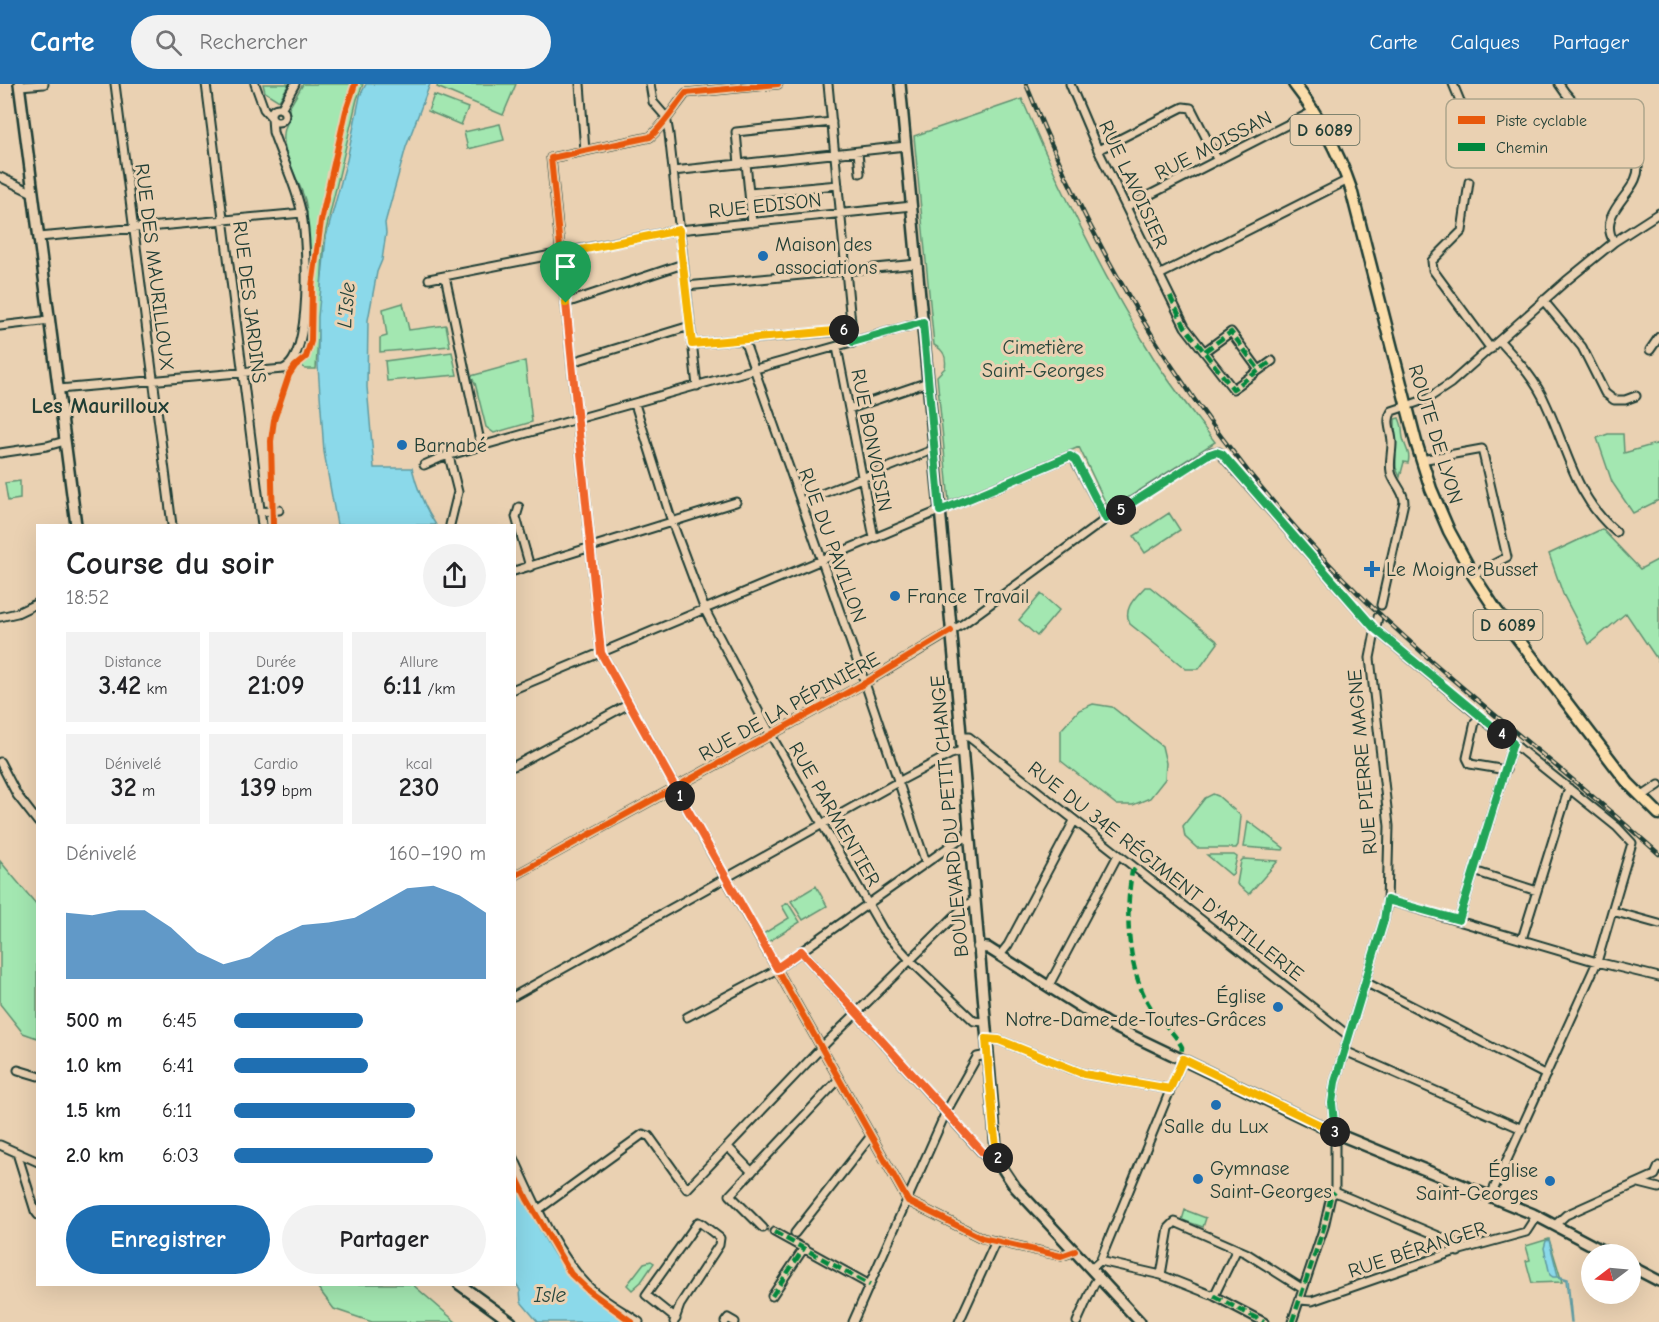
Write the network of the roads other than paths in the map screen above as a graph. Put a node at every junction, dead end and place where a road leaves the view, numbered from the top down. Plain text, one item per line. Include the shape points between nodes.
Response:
1 (44, 84) edge
2 (115, 84) edge
3 (206, 84) edge
4 (255, 84) edge
5 (295, 84) edge
6 (580, 84) edge
7 (650, 84) edge
8 (778, 84) edge
9 (828, 84) edge
10 (900, 84) edge
11 (1294, 84) edge
12 (1453, 84) edge
13 (1559, 84) edge
14 (20, 85) edge
15 (1072, 85) edge
16 (1459, 99) edge
17 (1571, 99) edge
18 (1314, 111) junction
19 (275, 115) junction
20 (666, 117) junction
21 (832, 122) junction
22 (906, 146) junction
23 (1098, 150) junction
24 (585, 151) junction
25 (858, 152) junction
26 (835, 154) junction
27 (1218, 161) junction
28 (743, 164) junction
29 (1638, 168) edge
30 (673, 171) junction
31 (860, 173) dead end
32 (0, 177) edge
33 (1348, 180) junction
34 (1469, 182) dead end
35 (838, 185) junction
36 (33, 193) junction
37 (749, 193) junction
38 (912, 206) junction
39 (1126, 207) junction
40 (302, 213) junction
41 (1659, 213) edge
42 (840, 214) junction
43 (223, 220) junction
44 (752, 223) junction
45 (134, 228) junction
46 (679, 230) junction
47 (39, 237) junction
48 (1614, 242) junction
49 (561, 254) junction
50 (683, 264) junction
51 (917, 264) junction
52 (846, 271) junction
53 (1159, 275) junction
54 (445, 276) junction
55 (429, 279) dead end
56 (686, 286) junction
57 (1543, 300) junction
58 (566, 303) junction
59 (50, 320) junction
60 (923, 322) junction
61 (0, 326) edge
62 (690, 326) junction
63 (852, 330) junction
64 (1659, 337) edge
65 (744, 340) junction
66 (1500, 341) junction
67 (853, 342) junction
68 (692, 344) junction
69 (837, 347) junction
70 (1491, 349) junction
71 (1650, 350) dead end
72 (1205, 351) junction
73 (1272, 361) dead end
74 (572, 362) junction
75 (754, 370) junction
76 (1259, 370) junction
77 (242, 372) junction
78 (153, 381) junction
79 (928, 382) junction
80 (697, 386) junction
81 (59, 389) junction
82 (1636, 396) dead end
83 (635, 404) junction
84 (1406, 407) junction
85 (849, 409) junction
86 (578, 420) junction
87 (65, 441) junction
88 (481, 447) junction
89 (935, 449) junction
90 (0, 453) edge
91 (449, 456) junction
92 (1421, 460) junction
93 (424, 465) dead end
94 (862, 478) junction
95 (736, 502) dead end
96 (801, 502) junction
97 (519, 507) dead end
98 (279, 510) dead end
99 (940, 511) junction
100 (260, 512) junction
101 (1106, 519) junction
102 (672, 522) junction
103 (76, 524) edge
104 (172, 524) edge
105 (262, 524) edge
106 (450, 524) edge
107 (1616, 532) dead end
108 (874, 538) junction
109 (591, 547) junction
110 (821, 560) junction
111 (530, 567) junction
112 (516, 571) edge
113 (1473, 575) junction
114 (36, 604) edge
115 (1381, 605) dead end
116 (705, 610) junction
117 (0, 617) edge
118 (1378, 617) dead end
119 (1375, 629) junction
120 (951, 631) junction
121 (601, 653) junction
122 (865, 683) junction
123 (516, 688) edge
124 (629, 704) junction
125 (1480, 717) junction
126 (771, 735) junction
127 (961, 737) junction
128 (1513, 743) junction
129 (962, 751) junction
130 (0, 762) edge
131 (516, 765) edge
132 (1506, 770) junction
133 (898, 782) junction
134 (1659, 785) edge
135 (675, 788) junction
136 (1569, 788) junction
137 (1641, 797) junction
138 (1659, 814) edge
139 (36, 819) edge
140 (1074, 821) junction
141 (822, 826) junction
142 (969, 837) junction
143 (1118, 855) junction
144 (926, 863) junction
145 (1474, 871) junction
146 (516, 875) edge
147 (726, 879) junction
148 (1537, 891) junction
149 (1387, 900) junction
150 (974, 902) junction
151 (868, 905) junction
152 (1612, 911) junction
153 (1459, 920) junction
154 (1659, 924) edge
155 (1522, 939) junction
156 (978, 947) junction
157 (801, 951) junction
158 (1000, 956) junction
159 (910, 961) junction
160 (1597, 962) junction
161 (777, 968) junction
162 (1659, 977) edge
163 (1365, 982) junction
164 (1048, 987) junction
165 (516, 995) edge
166 (857, 1014) junction
167 (687, 1017) dead end
168 (984, 1022) junction
169 (1349, 1036) junction
170 (986, 1039) junction
171 (821, 1048) junction
172 (1345, 1051) junction
173 (987, 1055) junction
174 (1183, 1059) junction
175 (18, 1070) dead end
176 (36, 1075) edge
177 (1546, 1075) junction
178 (839, 1079) junction
179 (1170, 1089) junction
180 (946, 1112) junction
181 (1522, 1129) junction
182 (1335, 1133) junction
183 (871, 1136) junction
184 (0, 1145) edge
185 (728, 1147) junction
186 (17, 1153) junction
187 (999, 1158) junction
188 (36, 1161) edge
189 (516, 1162) edge
190 (1659, 1166) edge
191 (752, 1172) junction
192 (1639, 1183) junction
193 (1659, 1188) edge
194 (1335, 1192) junction
195 (1491, 1195) junction
196 (908, 1201) junction
197 (538, 1210) junction
198 (36, 1213) edge
199 (1537, 1215) junction
200 (1555, 1225) junction
201 (763, 1228) dead end
202 (774, 1232) dead end
203 (795, 1233) dead end
204 (996, 1241) junction
205 (1590, 1244) edge
206 (804, 1248) junction
207 (1237, 1249) junction
208 (1075, 1251) junction
209 (1458, 1252) junction
210 (1100, 1262) junction
211 (1091, 1269) junction
212 (1641, 1272) edge
213 (1161, 1275) junction
214 (1099, 1277) junction
215 (1659, 1281) edge
216 (870, 1285) junction
217 (462, 1286) edge
218 (1303, 1289) junction
219 (772, 1296) dead end
220 (1214, 1296) junction
221 (1299, 1300) junction
222 (675, 1320) edge
223 (511, 1322) edge
224 (639, 1322) edge
225 (725, 1322) edge
226 (735, 1322) edge
227 (853, 1322) edge
228 (959, 1322) edge
229 (1077, 1322) edge
230 (1140, 1322) edge
231 (1264, 1322) edge
232 (1291, 1322) edge

1 - 14 street
2 - 45 street, RUE DES MAURILLOUX
3 - 43 street, RUE DES JARDINS
4 - 19 street via 262,104
5 - 19 street
6 - 24 street
7 - 20 street via 653,102
8 - 20 street via 686,93
9 - 21 street
10 - 22 main road, BOULEVARD DU PETIT CHANGE
11 - 18 main road, ROUTE DE LYON / D 6089
12 - 16 street
13 - 17 street
14 - 36 main road
15 - 23 street, RUE LAVOISIER
18 - 27 street, RUE MOISSAN
18 - 33 main road, ROUTE DE LYON / D 6089
19 - 40 street via 275,140
20 - 24 street via 650,137
20 - 30 street
21 - 26 street
21 - 28 street via 736,132
22 - 25 street
22 - 38 main road, BOULEVARD DU PETIT CHANGE
23 - 27 street via 1183,107 1191,108
23 - 39 street, RUE LAVOISIER
24 - 49 street via 551,158
25 - 26 street
25 - 31 street
26 - 28 street
26 - 35 street
27 - 39 street, RUE MOISSAN
28 - 30 street
28 - 37 street
29 - 48 street via 1608,223
30 - 46 street
32 - 36 street
33 - 53 street
33 - 84 main road, ROUTE DE LYON / D 6089
34 - 70 street via 1462,231 1432,265
35 - 37 street
35 - 42 street
36 - 47 main road
37 - 44 street
38 - 42 street, RUE EDISON
38 - 51 main road, BOULEVARD DU PETIT CHANGE
39 - 53 street, RUE LAVOISIER
40 - 43 street
40 - 77 street via 307,278 301,336 289,366
41 - 48 street
42 - 44 street, RUE EDISON
42 - 52 street
43 - 45 street
43 - 77 street, RUE DES JARDINS
44 - 46 street, RUE EDISON
45 - 47 street
45 - 78 street, RUE DES MAURILLOUX
46 - 49 street, RUE EDISON
46 - 50 street
47 - 59 main road
48 - 57 street
49 - 54 street, RUE EDISON
49 - 58 street
50 - 56 street
50 - 58 street
51 - 52 street
51 - 60 main road, BOULEVARD DU PETIT CHANGE
52 - 56 street
52 - 63 street
53 - 72 street, RUE LAVOISIER via 1185,327
54 - 55 street, RUE EDISON
54 - 88 street
56 - 62 street
57 - 66 street
57 - 82 street via 1582,347 1609,397 1625,400
58 - 74 street
59 - 61 street
59 - 81 main road
60 - 67 street
60 - 79 main road, BOULEVARD DU PETIT CHANGE
62 - 68 street
62 - 74 street
63 - 65 street
63 - 67 street
64 - 71 street
65 - 68 street
65 - 75 street, RUE DU PAVILLON
66 - 70 street
66 - 107 street via 1538,388 1578,484 1595,512
67 - 69 street
68 - 80 street
69 - 75 street
69 - 85 street, RUE BONVOISIN
70 - 84 street via 1436,394
72 - 76 street, RUE LAVOISIER via 1233,389
72 - 76 street via 1231,332
73 - 76 street
74 - 86 street
75 - 80 street
75 - 96 street, RUE DU PAVILLON
77 - 78 street
77 - 100 street, RUE DES JARDINS
78 - 81 street
78 - 104 street, RUE DES MAURILLOUX
79 - 85 street
79 - 89 main road, BOULEVARD DU PETIT CHANGE
80 - 83 street
81 - 87 main road
83 - 86 street
83 - 102 street, RUE PARMENTIER
84 - 92 main road, ROUTE DE LYON / D 6089
84 - 115 street via 1392,411 1389,418 1391,472 1404,502
85 - 94 street, RUE BONVOISIN
86 - 88 street
86 - 109 street
87 - 90 street
87 - 103 main road
88 - 91 street
89 - 94 street
89 - 99 main road, BOULEVARD DU PETIT CHANGE
91 - 93 street
91 - 106 street via 458,492
92 - 113 main road, ROUTE DE LYON / D 6089 via 1449,531
92 - 113 street via 1482,449 1507,557
94 - 96 street
94 - 108 street, RUE BONVOISIN
95 - 102 street
96 - 110 street, RUE DU PAVILLON
97 - 111 street via 516,517
98 - 100 street
99 - 101 street via 1070,456 1076,460
99 - 108 street
99 - 120 main road, BOULEVARD DU PETIT CHANGE
100 - 105 street, RUE DES JARDINS
101 - 119 street, RUE DE LA PÉPINIÈRE via 1207,455 1222,454
101 - 120 street, RUE DE LA PÉPINIÈRE
102 - 109 street
102 - 116 street, RUE PARMENTIER
108 - 110 street
109 - 111 street
109 - 121 street
110 - 116 street
110 - 122 street, RUE DU PAVILLON
111 - 112 street
113 - 137 main road, ROUTE DE LYON / D 6089
114 - 117 street
116 - 121 street
116 - 126 street, RUE PARMENTIER
118 - 119 street, RUE PIERRE MAGNE
119 - 125 street
119 - 149 street, RUE PIERRE MAGNE via 1370,658 1389,826
120 - 122 street, RUE DE LA PÉPINIÈRE
120 - 127 main road, BOULEVARD DU PETIT CHANGE
121 - 123 street
121 - 124 street
122 - 126 street, RUE DE LA PÉPINIÈRE
122 - 133 street, RUE DU PAVILLON
124 - 131 street
124 - 135 street
125 - 128 street
125 - 132 street via 1475,722 1468,762
126 - 135 street, RUE DE LA PÉPINIÈRE
126 - 141 street, RUE PARMENTIER
127 - 129 main road, BOULEVARD DU PETIT CHANGE
127 - 140 street, RUE DU 34E RÉGIMENT D'ARTILLERIE via 969,737
128 - 132 street
128 - 136 street
129 - 133 street
129 - 142 main road, BOULEVARD DU PETIT CHANGE
130 - 139 street via 17,795
132 - 145 street
133 - 141 street
133 - 144 street, RUE DU PAVILLON
134 - 137 street
135 - 146 street, RUE DE LA PÉPINIÈRE
135 - 147 street
136 - 148 street
136 - 152 street via 1632,843
137 - 138 main road, ROUTE DE LYON / D 6089
140 - 143 street, RUE DU 34E RÉGIMENT D'ARTILLERIE
140 - 158 street
141 - 147 street
141 - 151 street, RUE PARMENTIER
142 - 144 street
142 - 150 main road, BOULEVARD DU PETIT CHANGE
143 - 164 street
143 - 169 street, RUE DU 34E RÉGIMENT D'ARTILLERIE
144 - 151 street
145 - 148 street
145 - 153 street
147 - 161 street
147 - 165 street
148 - 155 street
149 - 153 street
149 - 163 street, RUE PIERRE MAGNE
150 - 156 main road, BOULEVARD DU PETIT CHANGE
150 - 159 street via 966,905
151 - 157 street
151 - 159 street, RUE PARMENTIER via 890,940
152 - 154 street
152 - 160 street
153 - 155 street
155 - 160 street
156 - 158 main road
156 - 168 main road, BOULEVARD DU PETIT CHANGE
157 - 161 street
157 - 166 street
158 - 164 main road
159 - 166 street
159 - 168 street, RUE PARMENTIER via 974,1021
160 - 162 street
160 - 177 street
161 - 167 street
161 - 171 street
163 - 169 street, RUE PIERRE MAGNE
163 - 177 street
164 - 174 main road via 1106,1023
166 - 171 street
166 - 180 street
168 - 170 main road, BOULEVARD DU PETIT CHANGE
169 - 172 street, RUE PIERRE MAGNE
170 - 173 main road, BOULEVARD DU PETIT CHANGE
170 - 179 street via 999,1040 1084,1074
171 - 178 street
171 - 185 street
172 - 181 street
172 - 182 street, RUE PIERRE MAGNE via 1332,1103
173 - 180 street via 977,1058
173 - 187 main road, BOULEVARD DU PETIT CHANGE
174 - 179 street
174 - 182 main road
175 - 176 street
177 - 181 street
178 - 183 street
178 - 191 street
179 - 210 street
180 - 187 street via 985,1155
180 - 196 street
181 - 195 street
182 - 194 street, RUE PIERRE MAGNE
182 - 195 main road
183 - 196 street
183 - 203 street
184 - 186 street
185 - 191 street
185 - 197 street via 687,1189 649,1136 643,1134
186 - 188 street
186 - 198 street
187 - 208 main road, BOULEVARD DU PETIT CHANGE via 1015,1187
189 - 197 street
190 - 192 street via 1654,1175
191 - 201 street via 730,1195
192 - 193 street
192 - 200 street via 1566,1215
194 - 209 street via 1455,1243
194 - 218 street, RUE PIERRE MAGNE via 1330,1196
195 - 199 main road
196 - 204 street via 982,1238
196 - 216 street
197 - 224 street via 569,1264 591,1289
199 - 200 main road
199 - 209 street, RUE BÉRANGER via 1526,1232
200 - 205 main road
202 - 206 street
204 - 208 street via 1061,1256
204 - 228 street
206 - 216 street
206 - 219 street
207 - 213 street via 1175,1222 1169,1228
207 - 218 street
207 - 220 street
208 - 211 main road, BOULEVARD DU PETIT CHANGE
209 - 221 street, RUE BÉRANGER via 1312,1301
210 - 211 street
210 - 213 street
211 - 214 main road, BOULEVARD DU PETIT CHANGE
212 - 215 main road
213 - 220 street
214 - 229 street
214 - 230 main road, BOULEVARD DU PETIT CHANGE
216 - 227 street
217 - 223 main road
218 - 221 street, RUE PIERRE MAGNE
220 - 231 street
221 - 232 street, RUE PIERRE MAGNE
222 - 222 street via 680,1305 719,1245 720,1238 698,1222 646,1295
225 - 226 street via 728,1318

